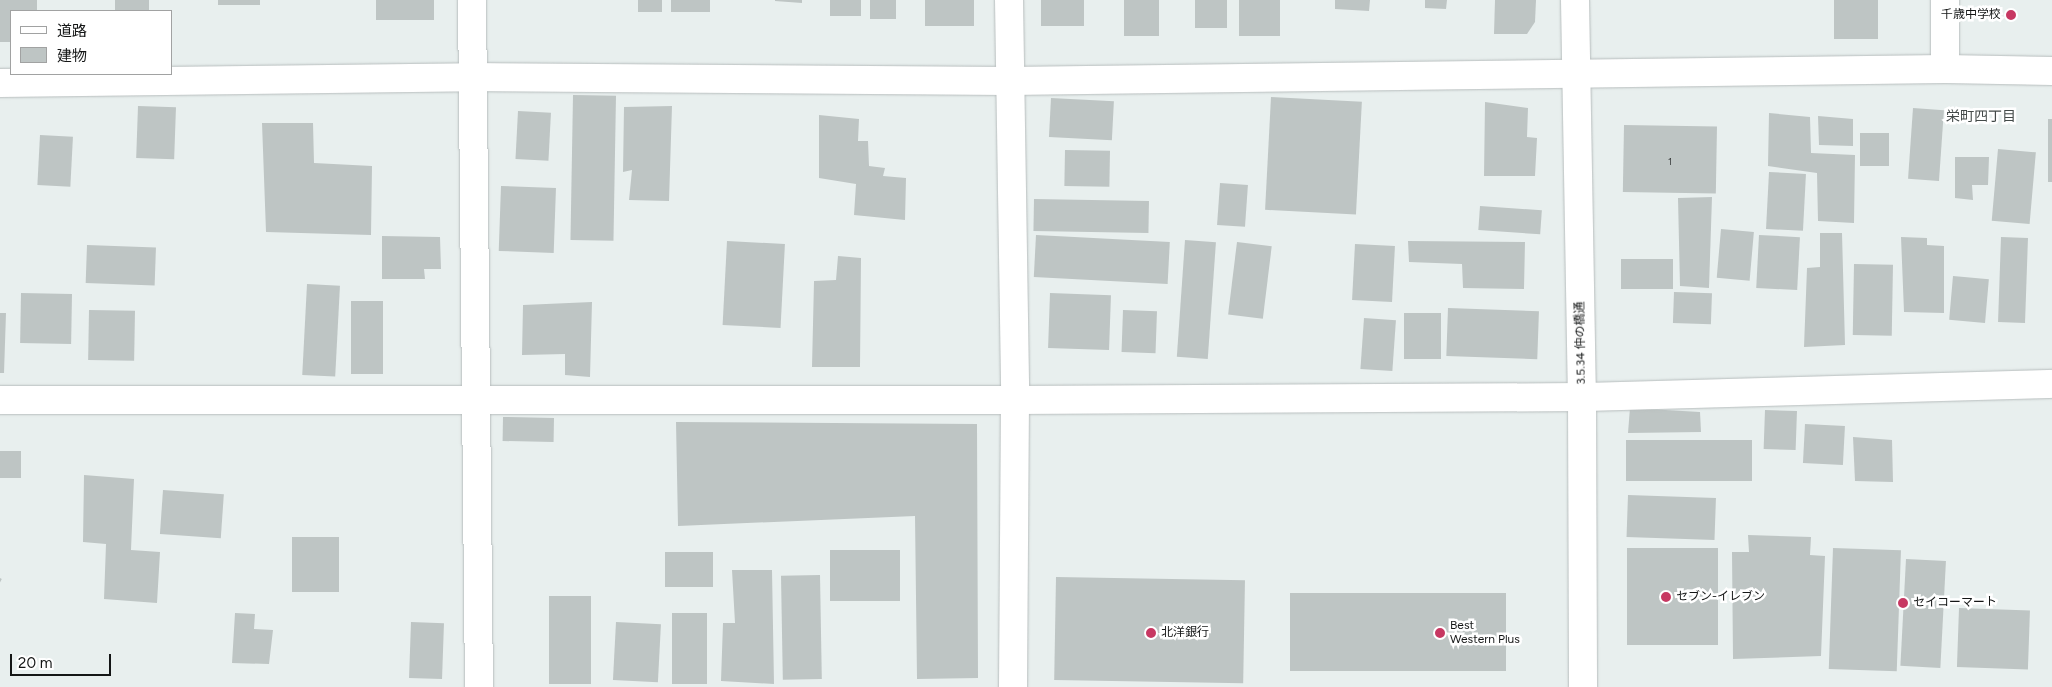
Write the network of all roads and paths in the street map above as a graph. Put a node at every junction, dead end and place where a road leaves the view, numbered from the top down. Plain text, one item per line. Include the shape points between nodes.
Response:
1 (472, 0) edge
2 (1009, 0) edge
3 (1575, 0) edge
4 (1945, 0) edge
5 (1946, 69) junction
6 (2052, 71) edge
7 (1576, 74) junction
8 (473, 77) junction
9 (1009, 81) junction
10 (0, 83) edge
11 (2052, 384) edge
12 (1582, 396) junction
13 (0, 400) edge
14 (1015, 400) junction
15 (475, 401) junction
16 (479, 687) edge
17 (1013, 687) edge
18 (1583, 687) edge

1 - 8 street
2 - 9 street
3 - 7 street, 3.5.34 仲の橋通
4 - 5 street
5 - 6 street
5 - 7 street
7 - 9 street
7 - 12 street, 3.5.34 仲の橋通
8 - 9 street
8 - 10 street
8 - 15 street
9 - 14 street
11 - 12 street
12 - 14 street
12 - 18 street, 3.5.34 仲の橋通
13 - 15 street
14 - 15 street
14 - 17 street
15 - 16 street

